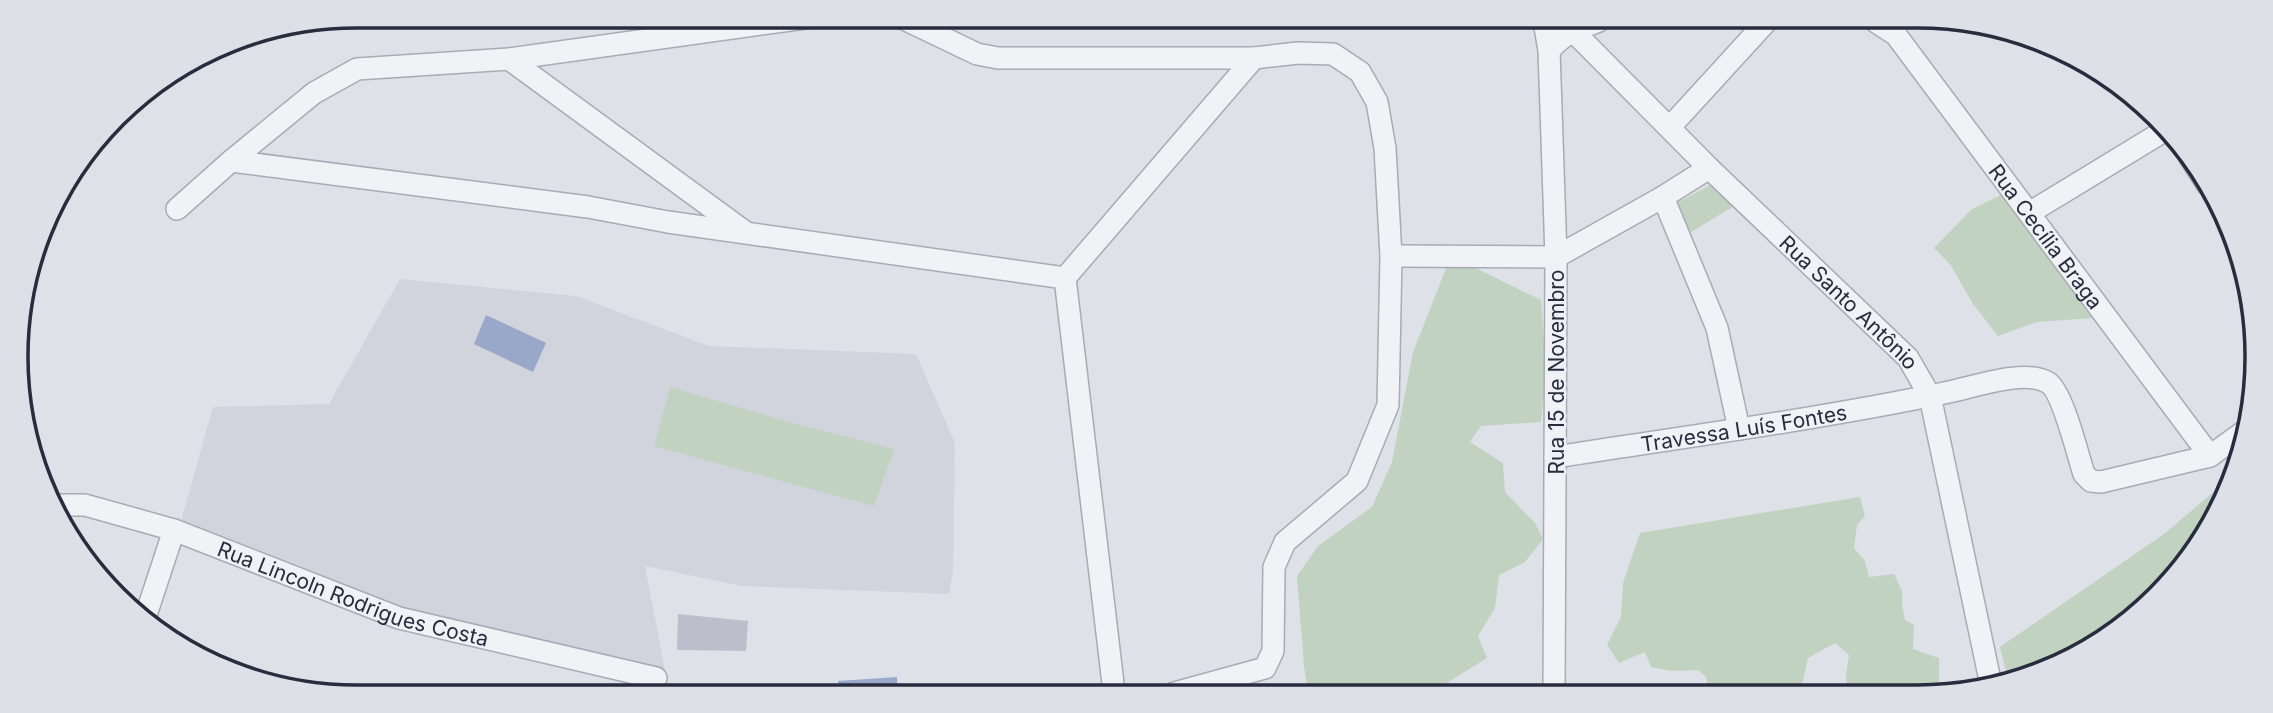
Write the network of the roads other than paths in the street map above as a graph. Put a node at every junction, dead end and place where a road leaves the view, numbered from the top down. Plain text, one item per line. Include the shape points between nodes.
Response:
1 (734, 28) edge
2 (923, 28) edge
3 (1545, 28) edge
4 (1568, 28) edge
5 (1571, 28) edge
6 (1761, 28) edge
7 (1885, 28) edge
8 (1549, 50) junction
9 (1254, 58) junction
10 (509, 59) junction
11 (1670, 127) junction
12 (2158, 135) edge
13 (231, 161) junction
14 (1709, 168) junction
15 (1663, 197) junction
16 (177, 209) dead end
17 (2029, 213) junction
18 (747, 233) junction
19 (1391, 256) junction
20 (1556, 257) junction
21 (1065, 278) junction
22 (1930, 396) junction
23 (1739, 429) junction
24 (2235, 438) edge
25 (2210, 456) junction
26 (1555, 457) junction
27 (64, 505) edge
28 (174, 530) junction
29 (148, 609) edge
30 (1989, 677) edge
31 (656, 678) dead end
32 (1113, 685) edge
33 (1201, 685) edge
34 (1554, 685) edge

1 - 10 street
2 - 9 street via 977,54 998,58
3 - 8 street, Rua 15 de Novembro
4 - 8 street
5 - 11 street, Rua Santo Antônio
6 - 11 street
7 - 17 street, Rua Cecília Braga via 1896,36
8 - 20 street, Rua 15 de Novembro
9 - 19 street via 1333,54 1360,72 1377,102 1385,148
9 - 21 street
10 - 13 street via 357,69 314,93
10 - 18 street
11 - 14 street, Rua Santo Antônio
12 - 17 street
13 - 16 street
13 - 18 street via 588,207
14 - 15 street
14 - 22 street, Rua Santo Antônio via 1908,358
15 - 20 street
15 - 23 street via 1717,328
17 - 25 street, Rua Cecília Braga
18 - 21 street
19 - 20 street
19 - 33 street via 1388,405 1357,481 1286,542 1274,567 1273,651 1265,668
20 - 26 street, Rua 15 de Novembro
21 - 32 street
22 - 23 street, Travessa Luís Fontes
22 - 25 street, Travessa Luís Fontes via 2026,376 2049,382 2060,397 2084,474 2091,481
22 - 30 street, Rua Santo Antônio
23 - 26 street, Travessa Luís Fontes
24 - 25 street
26 - 34 street, Rua 15 de Novembro
27 - 28 street, Rua Lincoln Rodrigues Costa via 85,505
28 - 29 street
28 - 31 street, Rua Lincoln Rodrigues Costa via 400,618

